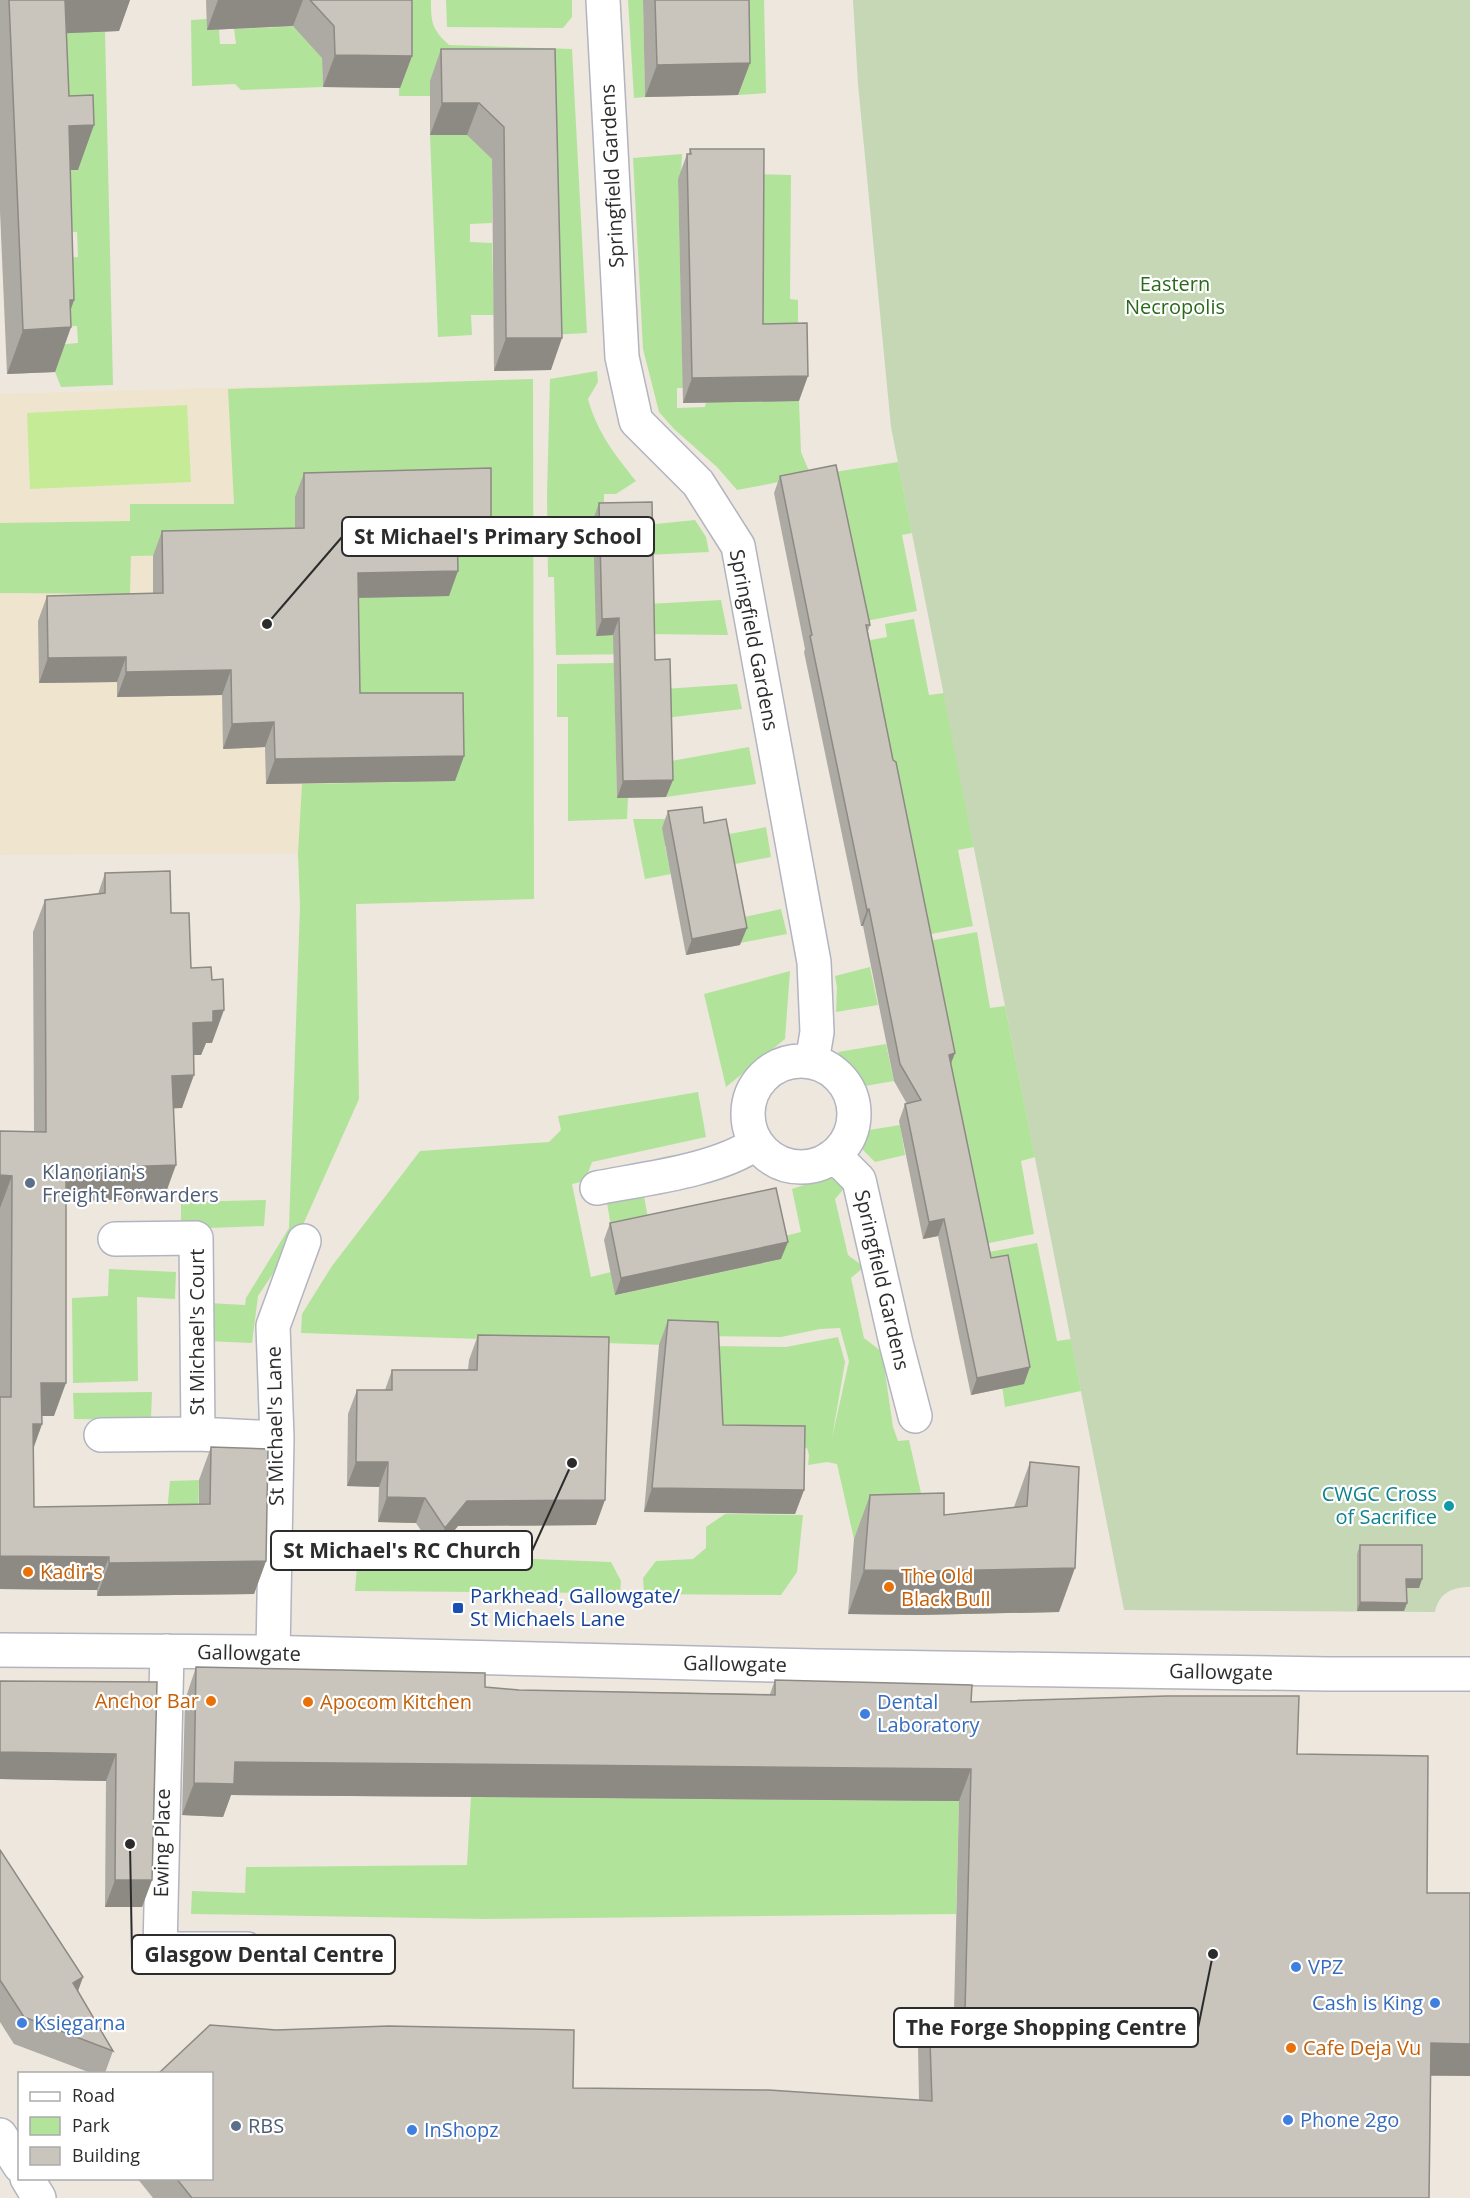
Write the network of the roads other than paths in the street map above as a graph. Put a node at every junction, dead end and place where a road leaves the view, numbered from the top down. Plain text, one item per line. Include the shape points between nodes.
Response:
1 (603, 0) edge
2 (812, 1062) junction
3 (756, 1143) junction
4 (830, 1158) junction
5 (597, 1188) dead end
6 (116, 1239) dead end
7 (304, 1241) dead end
8 (915, 1416) dead end
9 (198, 1434) junction
10 (101, 1435) dead end
11 (277, 1438) junction
12 (0, 1650) edge
13 (167, 1651) junction
14 (273, 1653) junction
15 (1470, 1674) edge
16 (247, 1949) dead end
17 (0, 2135) edge
18 (18, 2163) edge
19 (28, 2180) edge
20 (39, 2198) edge

1 - 2 street, Springfield Gardens via 622,357 636,421 698,483 738,546 814,962 817,1032
2 - 3 street via 794,1061 777,1066 757,1084 748,1109 749,1127
2 - 4 street via 829,1068 851,1095 852,1130 844,1146
3 - 4 street via 765,1154 790,1166 804,1167
3 - 5 street via 717,1163
4 - 8 street, Springfield Gardens via 859,1178
6 - 9 street, St Michael's Court via 196,1238
7 - 11 street, St Michael's Lane via 273,1326
9 - 10 street, St Michael's Court
9 - 11 street, St Michael's Court
11 - 14 street, St Michael's Lane
12 - 13 street, Gallowgate
13 - 14 street, Gallowgate
13 - 16 street, Ewing Place via 160,1949
14 - 15 street, Gallowgate via 816,1666
17 - 18 street
19 - 20 street

